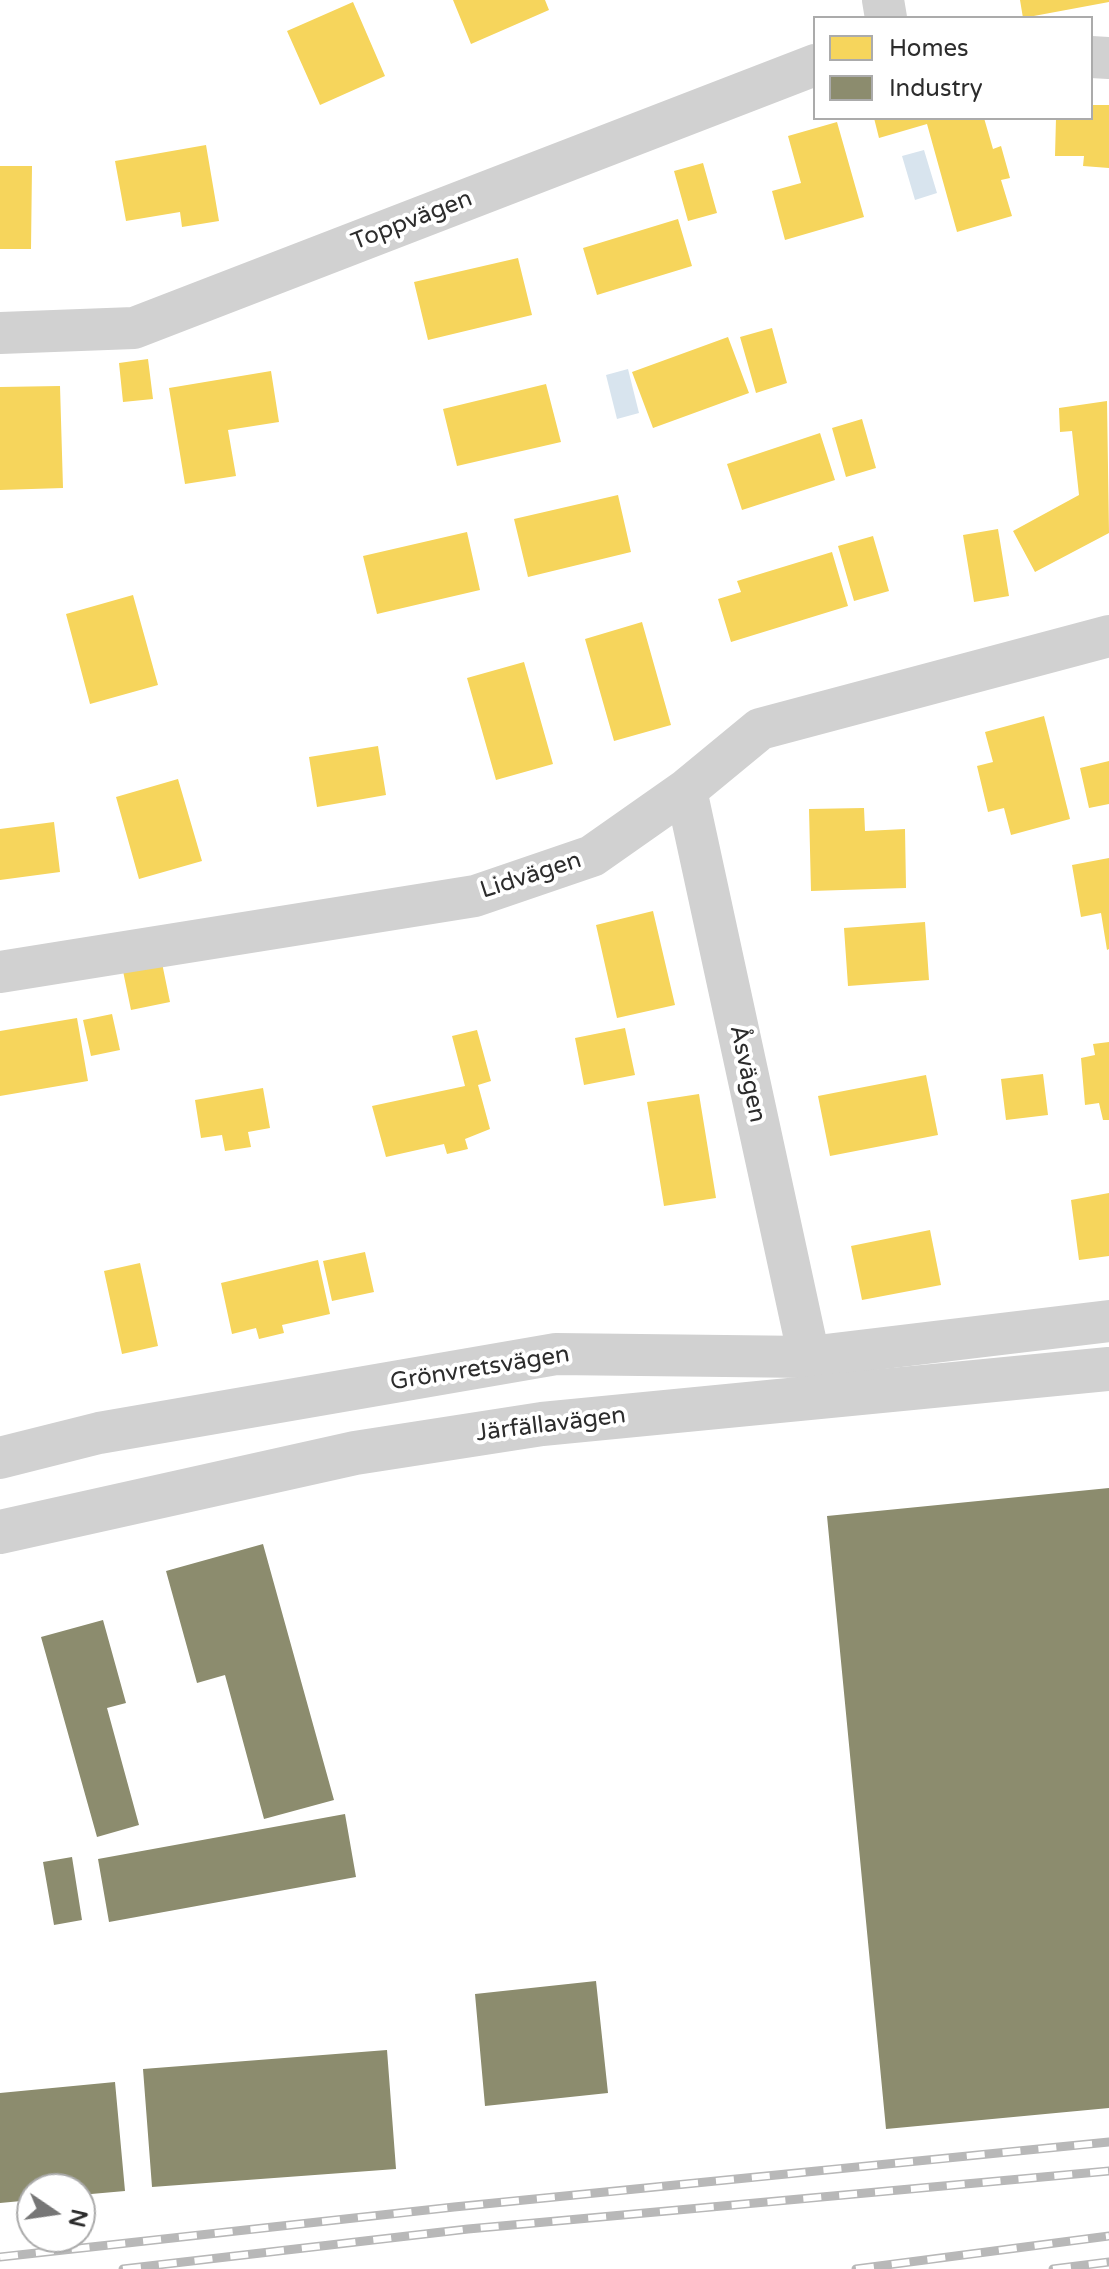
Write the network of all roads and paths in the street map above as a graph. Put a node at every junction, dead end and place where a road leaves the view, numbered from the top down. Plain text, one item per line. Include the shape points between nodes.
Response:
1 (813, 66) edge
2 (0, 333) edge
3 (1109, 636) edge
4 (686, 790) junction
5 (0, 972) edge
6 (1109, 1321) edge
7 (809, 1357) junction
8 (1109, 1369) edge
9 (0, 1458) edge
10 (0, 1532) edge

1 - 2 street, Toppvägen via 134,328
3 - 4 street, Lidvägen via 760,729
4 - 5 street, Lidvägen via 592,856 475,896
4 - 7 street, Åsvägen
6 - 7 street, Grönvretsvägen
7 - 9 street, Grönvretsvägen via 556,1354 99,1433
8 - 10 street, Järfällavägen via 542,1424 355,1453

